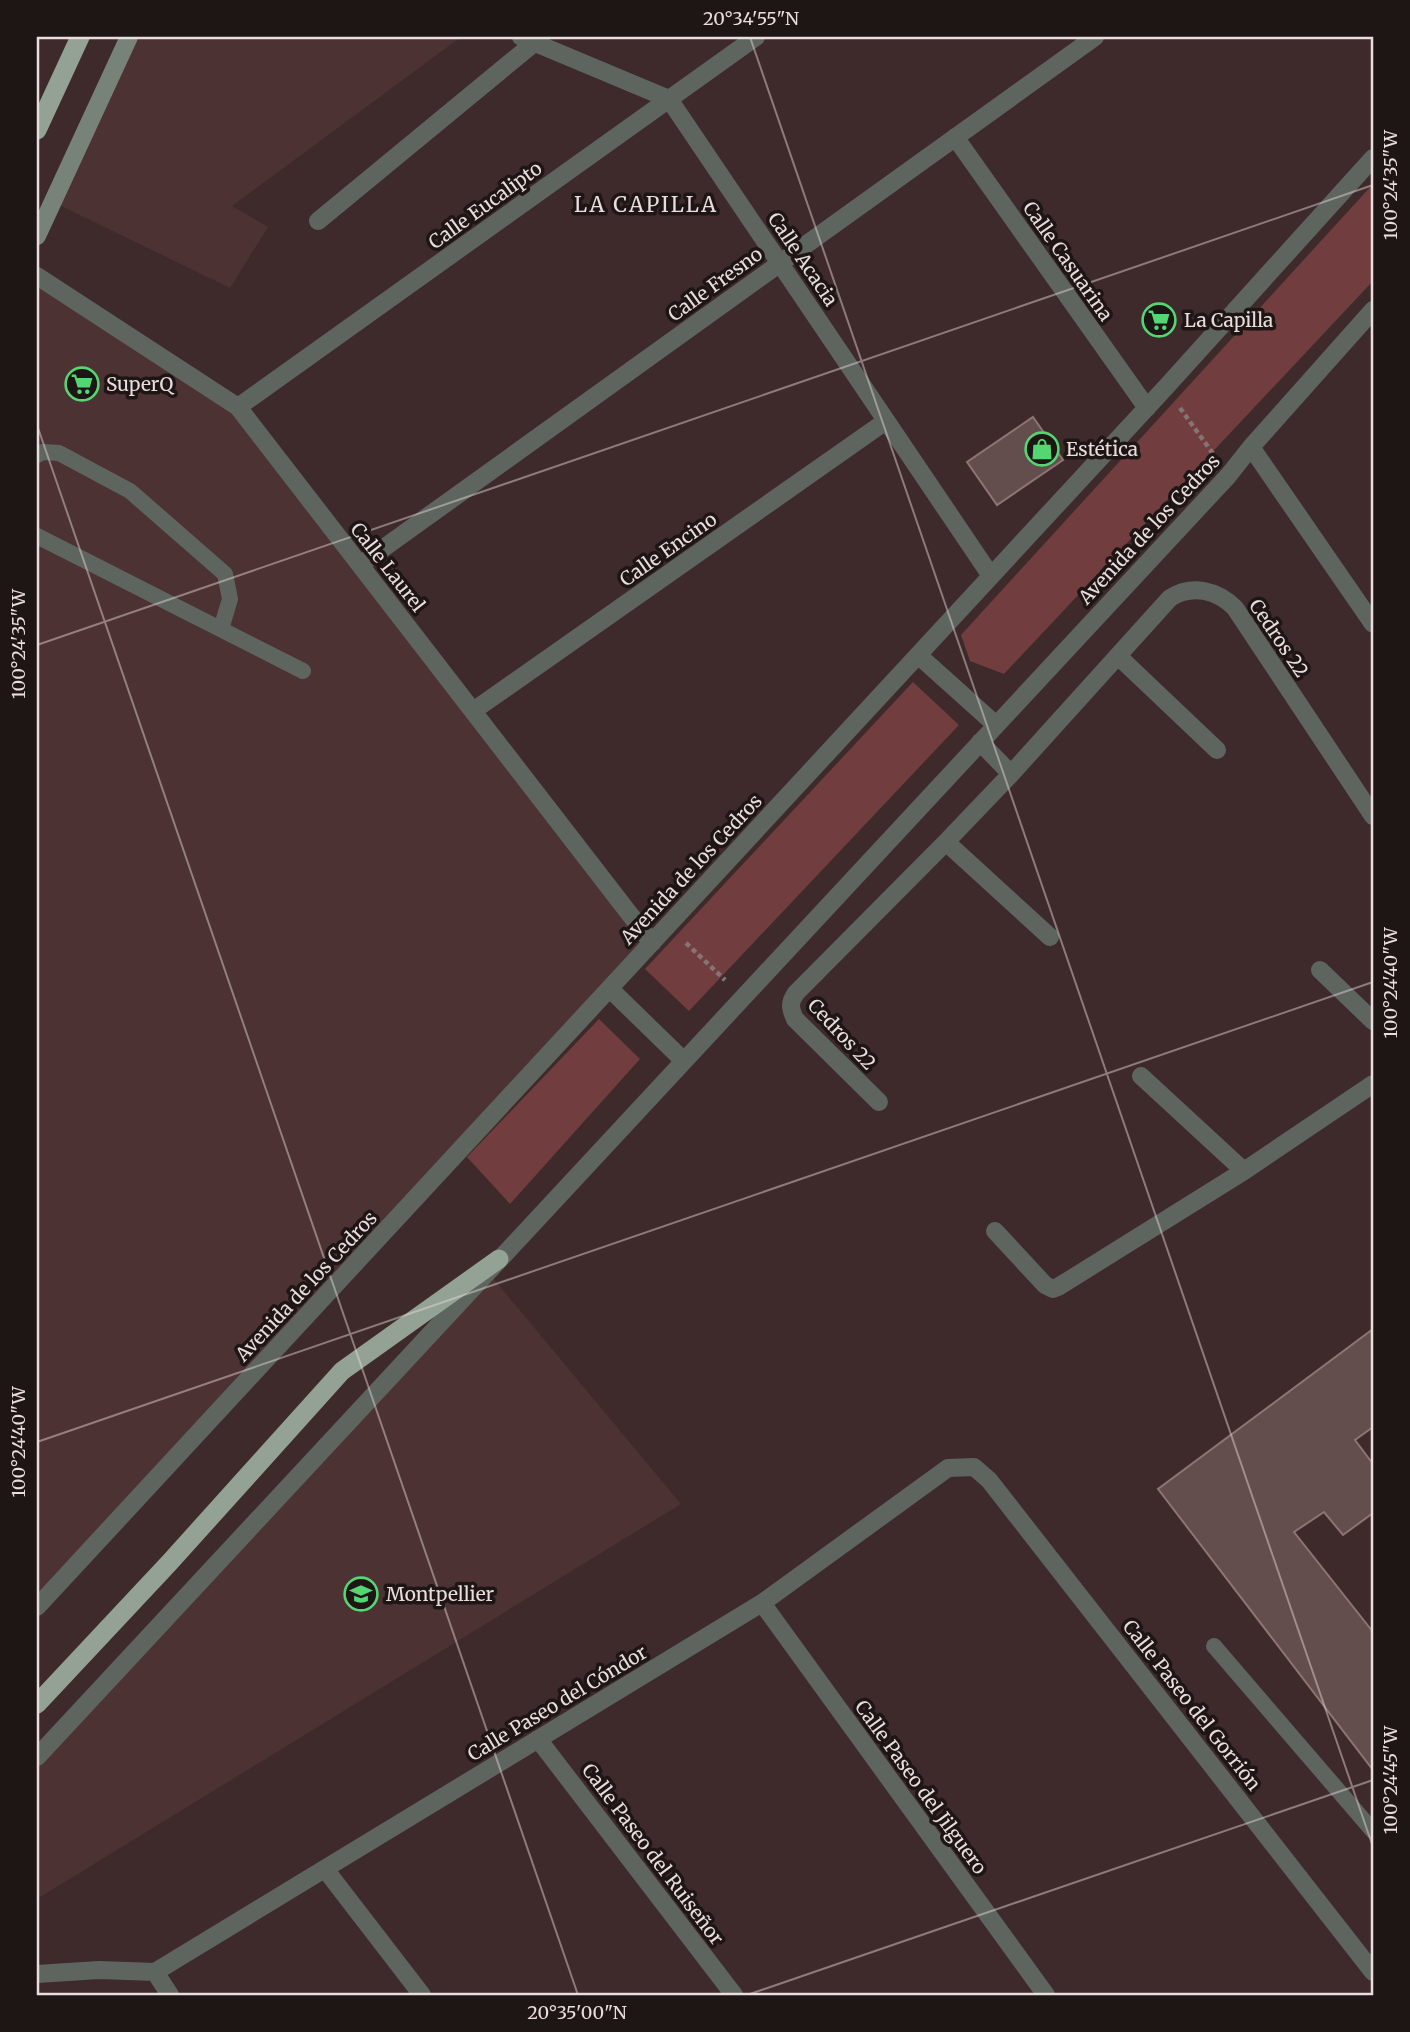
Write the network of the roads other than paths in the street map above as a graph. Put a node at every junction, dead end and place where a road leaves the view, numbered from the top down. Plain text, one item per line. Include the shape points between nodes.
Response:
1 (80, 37) edge
2 (129, 37) edge
3 (756, 37) edge
4 (1095, 37) edge
5 (528, 40) edge
6 (669, 99) junction
7 (37, 130) edge
8 (955, 137) junction
9 (1373, 158) edge
10 (318, 220) dead end
11 (37, 236) edge
12 (780, 263) junction
13 (37, 276) edge
14 (1373, 310) edge
15 (238, 407) junction
16 (1146, 408) junction
17 (886, 421) junction
18 (1251, 447) junction
19 (37, 455) edge
20 (37, 536) edge
21 (360, 565) junction
22 (991, 576) junction
23 (1373, 624) edge
24 (221, 629) junction
25 (918, 655) junction
26 (1118, 656) junction
27 (303, 671) dead end
28 (473, 711) junction
29 (996, 725) junction
30 (980, 743) junction
31 (1217, 750) dead end
32 (1011, 774) junction
33 (1373, 816) edge
34 (946, 842) junction
35 (1050, 937) dead end
36 (652, 943) junction
37 (1320, 970) dead end
38 (610, 989) junction
39 (1373, 1021) edge
40 (684, 1061) junction
41 (1141, 1076) dead end
42 (1373, 1084) edge
43 (879, 1102) dead end
44 (1244, 1171) junction
45 (995, 1231) dead end
46 (499, 1259) junction
47 (974, 1467) joint
48 (762, 1603) junction
49 (37, 1607) edge
50 (1214, 1646) dead end
51 (37, 1704) edge
52 (538, 1739) junction
53 (37, 1757) edge
54 (1373, 1831) edge
55 (324, 1869) junction
56 (155, 1972) junction
57 (1373, 1972) edge
58 (37, 1974) edge
59 (170, 1995) edge
60 (422, 1995) edge
61 (734, 1995) edge
62 (1046, 1995) edge

1 - 7 highway
2 - 11 main road
3 - 6 street, Calle Eucalipto
4 - 8 street, Calle Fresno
5 - 6 street
5 - 10 street
6 - 12 street, Calle Acacia
6 - 15 street, Calle Eucalipto
8 - 12 street, Calle Fresno
8 - 16 street, Calle Casuarina
9 - 16 street, Avenida de los Cedros
12 - 17 street, Calle Acacia
12 - 21 street, Calle Fresno
13 - 15 street, Calle Laurel
14 - 18 street, Avenida de los Cedros
15 - 21 street, Calle Laurel
16 - 22 street, Avenida de los Cedros
17 - 22 street, Calle Acacia
17 - 28 street, Calle Encino
18 - 23 street
18 - 29 street, Avenida de los Cedros
19 - 24 lane via 60,453 130,491 225,574 230,599
20 - 24 lane
21 - 28 street, Calle Laurel
22 - 25 street, Avenida de los Cedros
24 - 27 lane
25 - 29 street
25 - 36 street, Avenida de los Cedros
26 - 31 street
26 - 32 street, Cedros 22
26 - 33 street, Cedros 22 via 1170,598 1183,590 1217,594 1227,600
28 - 36 street, Calle Laurel
29 - 30 street, Avenida de los Cedros
30 - 32 street
30 - 40 street, Avenida de los Cedros
32 - 34 street, Cedros 22
34 - 35 street
34 - 43 street, Cedros 22 via 791,1001 795,1019
36 - 38 street, Avenida de los Cedros
37 - 39 street
38 - 40 street
38 - 49 street, Avenida de los Cedros
40 - 46 street, Avenida de los Cedros
41 - 44 street
42 - 44 street
44 - 45 street via 1053,1289
46 - 51 highway via 342,1371
46 - 53 street, Avenida de los Cedros
47 - 48 street, Calle Paseo del Cóndor via 948,1468
47 - 57 street, Calle Paseo del Gorrión via 998,1491
48 - 52 street, Calle Paseo del Cóndor
48 - 62 street, Calle Paseo del Jilguero
50 - 54 lane
52 - 55 street, Calle Paseo del Cóndor
52 - 61 street, Calle Paseo del Ruiseñor
55 - 56 street, Calle Paseo del Cóndor
55 - 60 street
56 - 58 street
56 - 59 street

